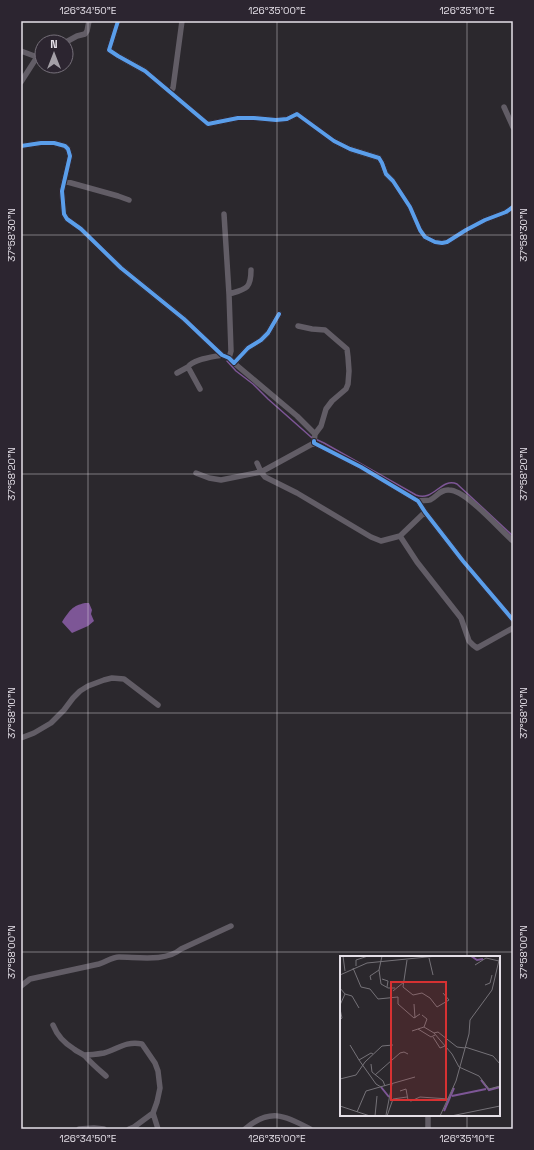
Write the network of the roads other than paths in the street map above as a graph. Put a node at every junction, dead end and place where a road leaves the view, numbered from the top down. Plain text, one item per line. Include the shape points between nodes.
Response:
1 (89, 21) edge
2 (118, 21) edge
3 (182, 21) edge
4 (74, 38) edge
5 (21, 51) edge
6 (34, 54) edge
7 (34, 64) edge
8 (21, 82) edge
9 (170, 92) junction
10 (504, 107) dead end
11 (513, 127) edge
12 (21, 146) edge
13 (64, 181) junction
14 (129, 200) dead end
15 (513, 207) edge
16 (224, 214) dead end
17 (251, 270) dead end
18 (229, 294) junction
19 (279, 314) dead end
20 (298, 326) dead end
21 (222, 355) junction
22 (229, 358) junction
23 (234, 363) junction
24 (188, 367) junction
25 (178, 372) dead end
26 (200, 389) dead end
27 (314, 438) junction
28 (257, 463) dead end
29 (262, 472) junction
30 (196, 473) dead end
31 (418, 501) junction
32 (424, 512) junction
33 (400, 536) junction
34 (513, 541) edge
35 (513, 620) edge
36 (513, 628) edge
37 (158, 705) dead end
38 (21, 738) edge
39 (231, 926) dead end
40 (21, 986) edge
41 (53, 1025) dead end
42 (84, 1055) junction
43 (106, 1076) dead end
44 (153, 1114) junction
45 (428, 1116) edge
46 (79, 1129) edge
47 (104, 1129) edge
48 (129, 1129) edge
49 (158, 1129) edge
50 (245, 1129) edge
51 (310, 1129) edge
52 (428, 1129) edge

1 - 4 street via 85,34
2 - 9 street via 109,50 145,71
3 - 9 street via 173,88
5 - 6 street
7 - 8 street
9 - 15 street via 208,124 238,118 287,119 297,114 334,141 379,158 386,174 410,207 420,230 425,237 435,242 447,242
10 - 11 street
12 - 13 street via 41,143 66,146 70,156
13 - 14 street
13 - 21 street via 62,205 67,219
16 - 18 street
17 - 18 street via 251,280 247,287
18 - 22 street
19 - 23 street via 268,333
20 - 27 street via 325,330 347,349 348,384 326,409
21 - 22 street
21 - 24 street via 193,362
22 - 23 street
23 - 27 street via 297,416
24 - 25 street
24 - 26 street
27 - 29 street
27 - 31 street
28 - 29 street
29 - 30 street via 221,480
29 - 33 street via 265,477 371,537 381,541
31 - 32 street
31 - 34 street via 430,500 442,491 457,491
32 - 33 street
32 - 35 street
33 - 36 street via 461,618 469,641 473,645 477,648
37 - 38 street via 124,679 112,678 80,691 51,723
39 - 40 street via 170,955 145,958 117,957 30,979
41 - 42 street via 62,1040
42 - 43 street
42 - 44 street via 104,1053 124,1044 142,1044 155,1063 160,1081
44 - 48 street
44 - 49 street
45 - 52 street
46 - 47 street
50 - 51 street via 254,1121 274,1116 286,1117

